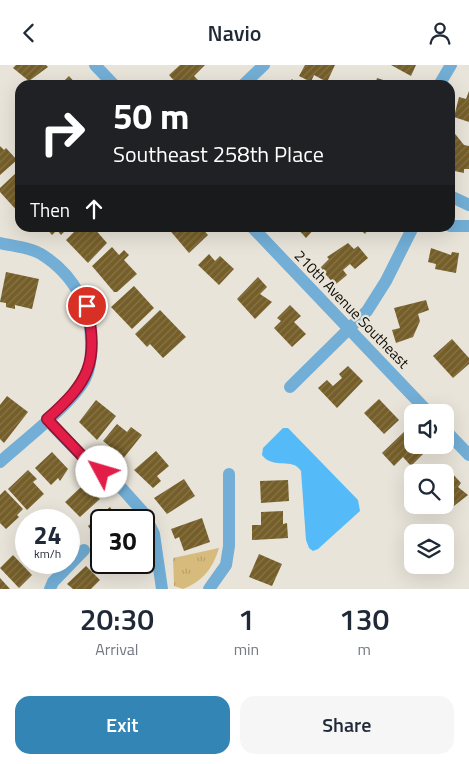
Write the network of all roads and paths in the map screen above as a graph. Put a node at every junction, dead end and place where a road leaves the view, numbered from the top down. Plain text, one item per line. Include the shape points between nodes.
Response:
1 (95, 65) edge
2 (264, 65) edge
3 (451, 65) edge
4 (109, 80) edge
5 (248, 80) edge
6 (442, 80) edge
7 (455, 198) edge
8 (469, 205) edge
9 (455, 226) edge
10 (469, 226) edge
11 (257, 232) edge
12 (410, 232) edge
13 (0, 243) edge
14 (349, 329) junction
15 (290, 387) dead end
16 (420, 404) edge
17 (47, 419) junction
18 (454, 439) edge
19 (469, 455) edge
20 (0, 461) edge
21 (229, 474) dead end
22 (84, 550) dead end
23 (50, 589) edge
24 (162, 589) edge
25 (209, 589) edge

1 - 4 street
2 - 5 street
3 - 6 street
7 - 8 street
9 - 10 street
11 - 14 street, 210th Avenue Southeast
12 - 14 street via 367,311
13 - 17 street via 38,252 58,266 87,306 92,331 91,359 85,379 68,401
14 - 15 street
14 - 16 street, 210th Avenue Southeast
17 - 20 street
17 - 24 street via 87,461 118,483 143,512 154,534
18 - 19 street
21 - 25 street via 226,565
22 - 23 street

